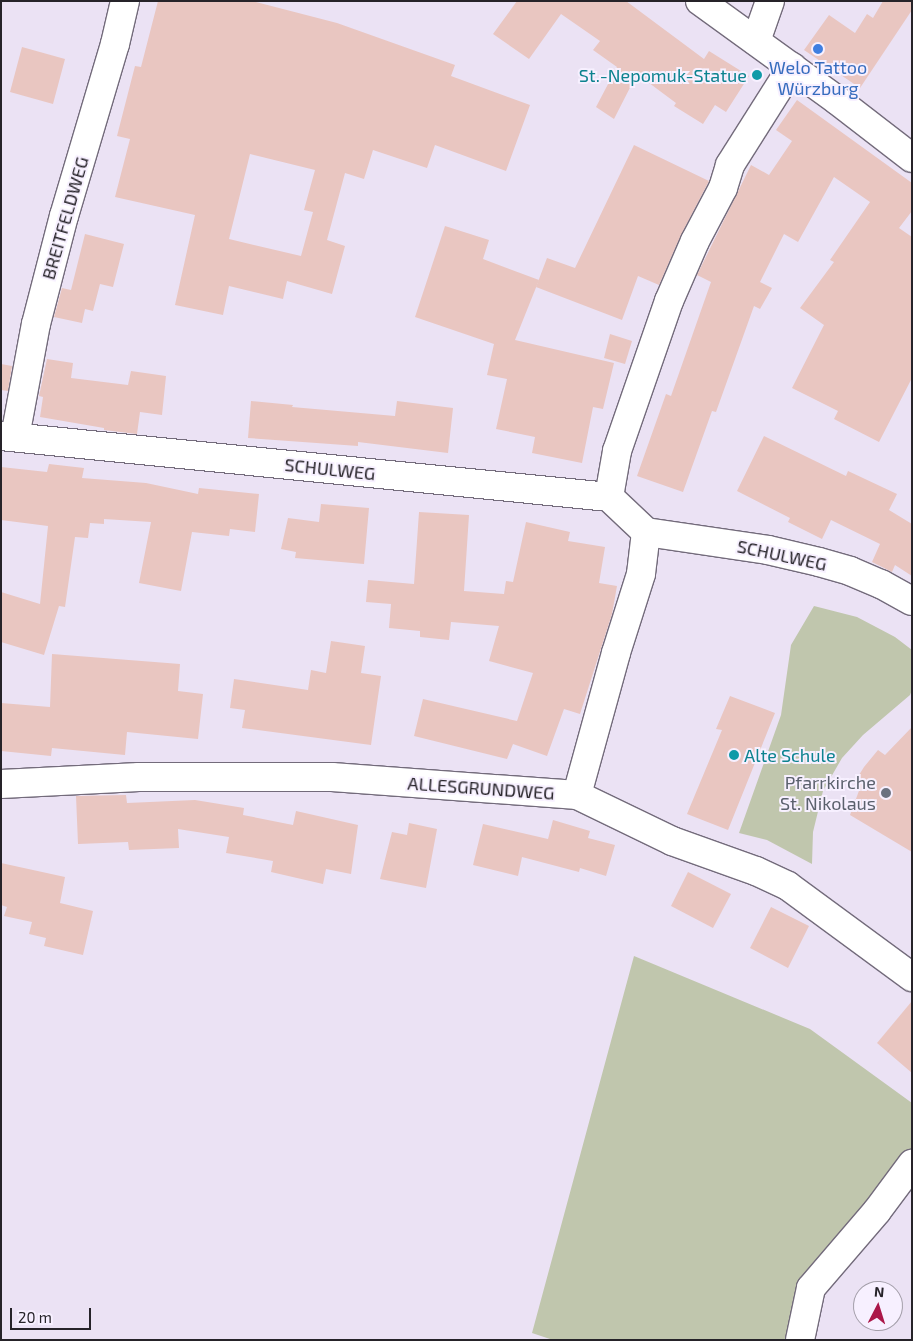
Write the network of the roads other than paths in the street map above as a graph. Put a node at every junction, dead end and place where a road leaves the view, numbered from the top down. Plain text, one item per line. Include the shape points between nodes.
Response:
1 (125, 1) edge
2 (700, 1) edge
3 (770, 1) edge
4 (756, 41) junction
5 (792, 67) junction
6 (912, 158) edge
7 (8, 436) edge
8 (609, 497) junction
9 (646, 532) junction
10 (912, 601) edge
11 (1, 784) edge
12 (577, 795) junction
13 (912, 977) edge
14 (912, 1164) edge
15 (800, 1340) edge

1 - 7 street, BREITFELDWEG via 64,216
2 - 4 street
3 - 4 street
4 - 5 street
5 - 6 street
5 - 8 street via 730,166 723,188 669,301 617,451
7 - 8 street, SCHULWEG
8 - 9 street
9 - 10 street, SCHULWEG via 758,548 819,562 850,571
9 - 12 street via 641,574
11 - 12 street, ALLESGRUNDWEG via 138,777 332,777
12 - 13 street, ALLESGRUNDWEG via 672,841 756,870 788,886
14 - 15 street via 877,1211 811,1288

